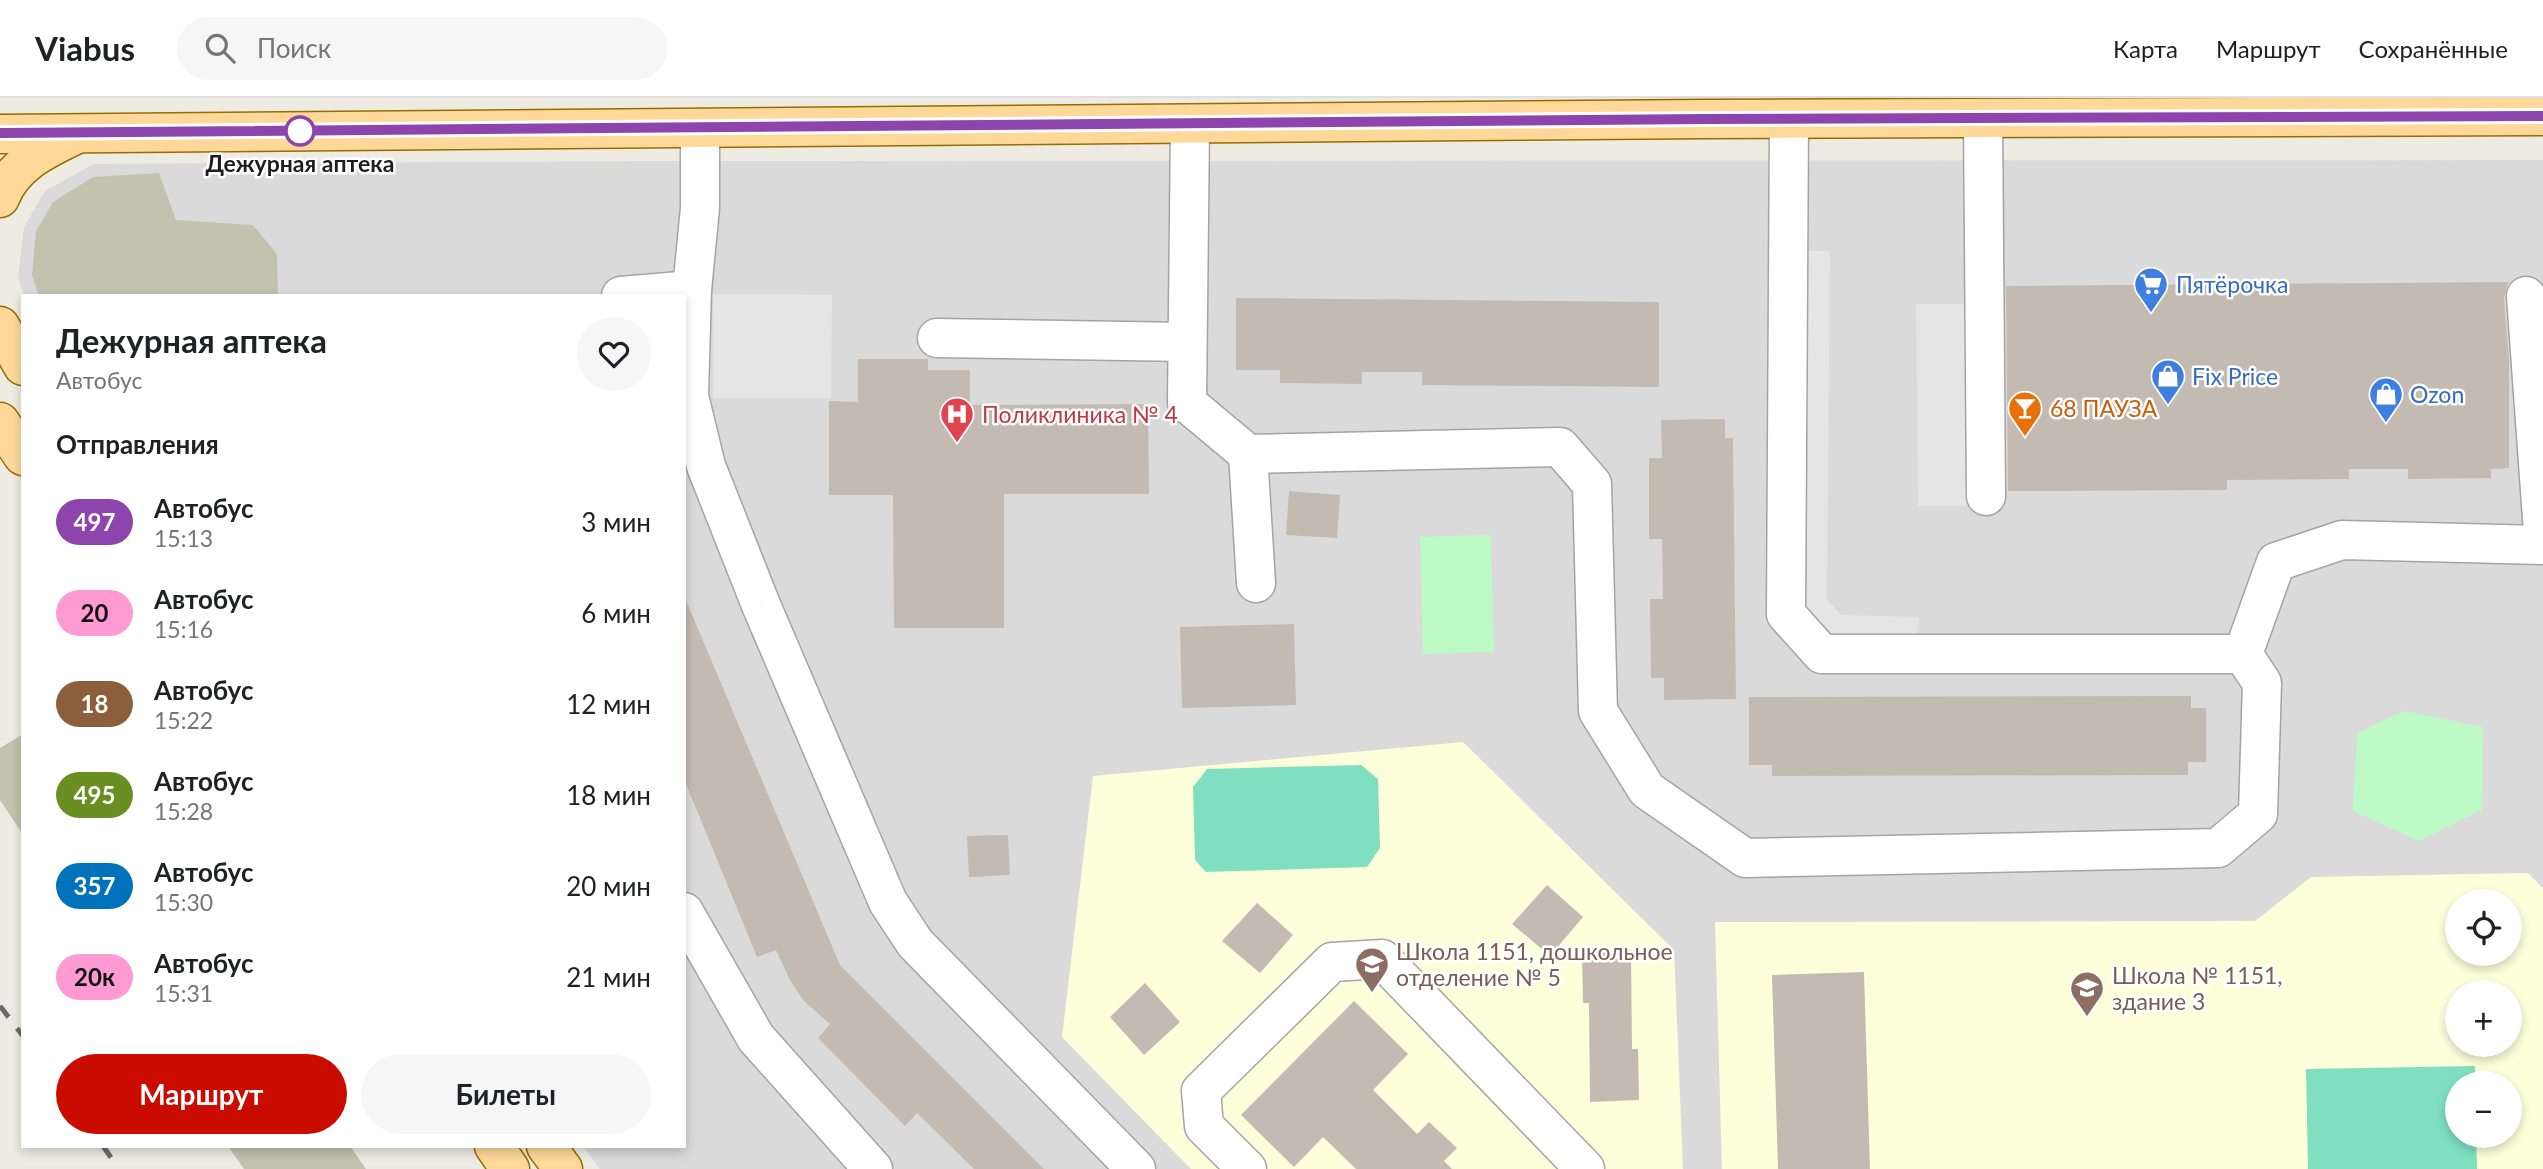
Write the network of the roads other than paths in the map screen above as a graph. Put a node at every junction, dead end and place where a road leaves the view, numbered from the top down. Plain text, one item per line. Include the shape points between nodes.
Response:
1 (1604, 109) edge
2 (700, 113) edge
3 (2543, 116) edge
4 (1983, 118) junction
5 (1789, 119) junction
6 (1190, 124) junction
7 (80, 132) junction
8 (0, 134) edge
9 (0, 198) edge
10 (692, 290) junction
11 (645, 294) edge
12 (2526, 296) dead end
13 (0, 326) edge
14 (937, 338) dead end
15 (1188, 342) junction
16 (21, 363) edge
17 (0, 422) edge
18 (21, 453) edge
19 (1248, 454) junction
20 (1986, 496) dead end
21 (2543, 532) edge
22 (2543, 545) edge
23 (1256, 583) dead end
24 (2243, 654) junction
25 (686, 916) edge
26 (495, 1148) edge
27 (547, 1148) edge
28 (510, 1169) edge
29 (563, 1169) edge
30 (873, 1169) edge
31 (1136, 1169) edge
32 (1247, 1169) edge
33 (1585, 1169) edge

1 - 5 main road
1 - 6 main road
2 - 6 main road
2 - 7 main road
2 - 10 lane via 700,208
3 - 4 main road
4 - 5 main road
4 - 20 lane
5 - 24 lane via 1786,614 1822,654
6 - 15 lane
7 - 8 main road
7 - 9 main road via 30,157
10 - 11 lane
10 - 31 lane via 689,396 706,466 888,902 915,943
12 - 21 lane
13 - 16 main road
14 - 15 lane
15 - 19 lane via 1187,403
17 - 18 main road
19 - 23 lane
19 - 24 lane via 1560,447 1592,484 1598,711 1647,790 1745,858 2218,848 2258,814 2262,683
22 - 24 lane via 2342,540 2276,562
25 - 30 lane via 756,1038
26 - 28 main road
27 - 29 main road
32 - 33 lane via 1204,1126 1200,1091 1332,962 1382,960

